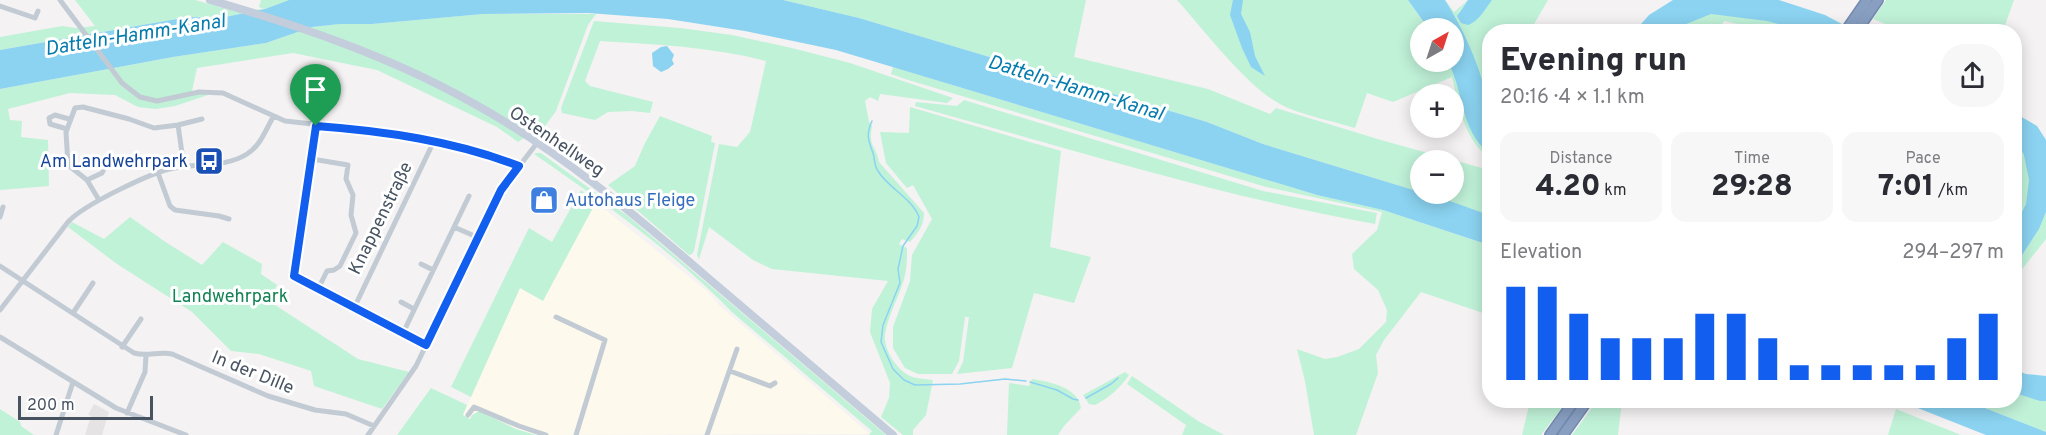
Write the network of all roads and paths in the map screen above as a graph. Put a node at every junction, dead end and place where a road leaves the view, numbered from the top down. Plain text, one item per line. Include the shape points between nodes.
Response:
1 (60, 0) edge
2 (210, 0) edge
3 (1872, 1) edge
4 (0, 6) edge
5 (38, 11) dead end
6 (1852, 24) edge
7 (1860, 24) edge
8 (273, 117) junction
9 (69, 119) junction
10 (202, 119) dead end
11 (178, 125) junction
12 (316, 126) junction
13 (67, 129) junction
14 (434, 141) junction
15 (537, 143) junction
16 (111, 155) dead end
17 (312, 159) junction
18 (51, 165) dead end
19 (68, 165) junction
20 (519, 166) junction
21 (184, 167) junction
22 (158, 173) junction
23 (87, 180) junction
24 (469, 196) dead end
25 (99, 200) junction
26 (3, 207) dead end
27 (0, 217) edge
28 (229, 219) dead end
29 (454, 227) junction
30 (479, 238) junction
31 (421, 264) dead end
32 (0, 266) edge
33 (433, 270) junction
34 (24, 280) junction
35 (93, 283) dead end
36 (318, 289) junction
37 (401, 302) dead end
38 (354, 308) junction
39 (414, 309) junction
40 (0, 310) edge
41 (73, 313) junction
42 (556, 317) dead end
43 (141, 319) dead end
44 (403, 333) junction
45 (0, 337) edge
46 (426, 345) junction
47 (122, 346) junction
48 (738, 350) dead end
49 (146, 355) junction
50 (730, 371) junction
51 (73, 382) junction
52 (775, 383) dead end
53 (1569, 408) edge
54 (1582, 408) edge
55 (127, 413) junction
56 (468, 415) dead end
57 (374, 426) junction
58 (56, 435) edge
59 (186, 435) edge
60 (368, 435) edge
61 (546, 435) edge
62 (576, 435) edge
63 (707, 435) edge
64 (894, 435) edge
65 (1550, 435) edge
66 (1563, 435) edge

1 - 8 street via 131,92 148,100 199,92 222,93
2 - 15 main road, Ostenhellweg via 311,32 408,69 472,102
3 - 6 highway
3 - 7 highway
4 - 5 street via 35,18
8 - 12 street
8 - 21 street via 260,141 240,158
9 - 11 street via 78,107 154,128
9 - 13 street
9 - 13 street via 55,115 49,118 50,124
10 - 11 street
11 - 21 street
12 - 14 street
12 - 17 street
13 - 19 street
14 - 20 street
14 - 38 street, Knappenstraße
15 - 20 street
15 - 64 main road, Ostenhellweg via 624,207
16 - 23 street via 102,173
17 - 36 street via 294,276
17 - 36 street via 348,165 346,179 353,195 351,210 356,230 340,266 327,271
18 - 19 street
19 - 23 street
20 - 30 street via 501,190
21 - 22 street
22 - 25 street
22 - 28 street via 174,210
23 - 25 street
24 - 29 street
25 - 34 street via 71,218
26 - 27 street
29 - 30 street
29 - 33 street
30 - 46 street
31 - 33 street
32 - 34 street, In der Dille
33 - 39 street
34 - 40 street
34 - 41 street, In der Dille
35 - 41 street
36 - 38 street
37 - 39 street
38 - 44 street
39 - 44 street
41 - 47 street, In der Dille
42 - 62 street via 605,340
43 - 47 street
44 - 46 street
45 - 51 street
46 - 57 street
47 - 49 street, In der Dille
48 - 50 street
49 - 55 street via 145,372
49 - 57 street, In der Dille via 172,354 268,396 315,411 346,414
50 - 52 street via 770,386
50 - 63 street
51 - 55 street
51 - 58 street
53 - 65 highway
54 - 66 highway
55 - 59 street
56 - 61 street via 474,406
57 - 60 street

